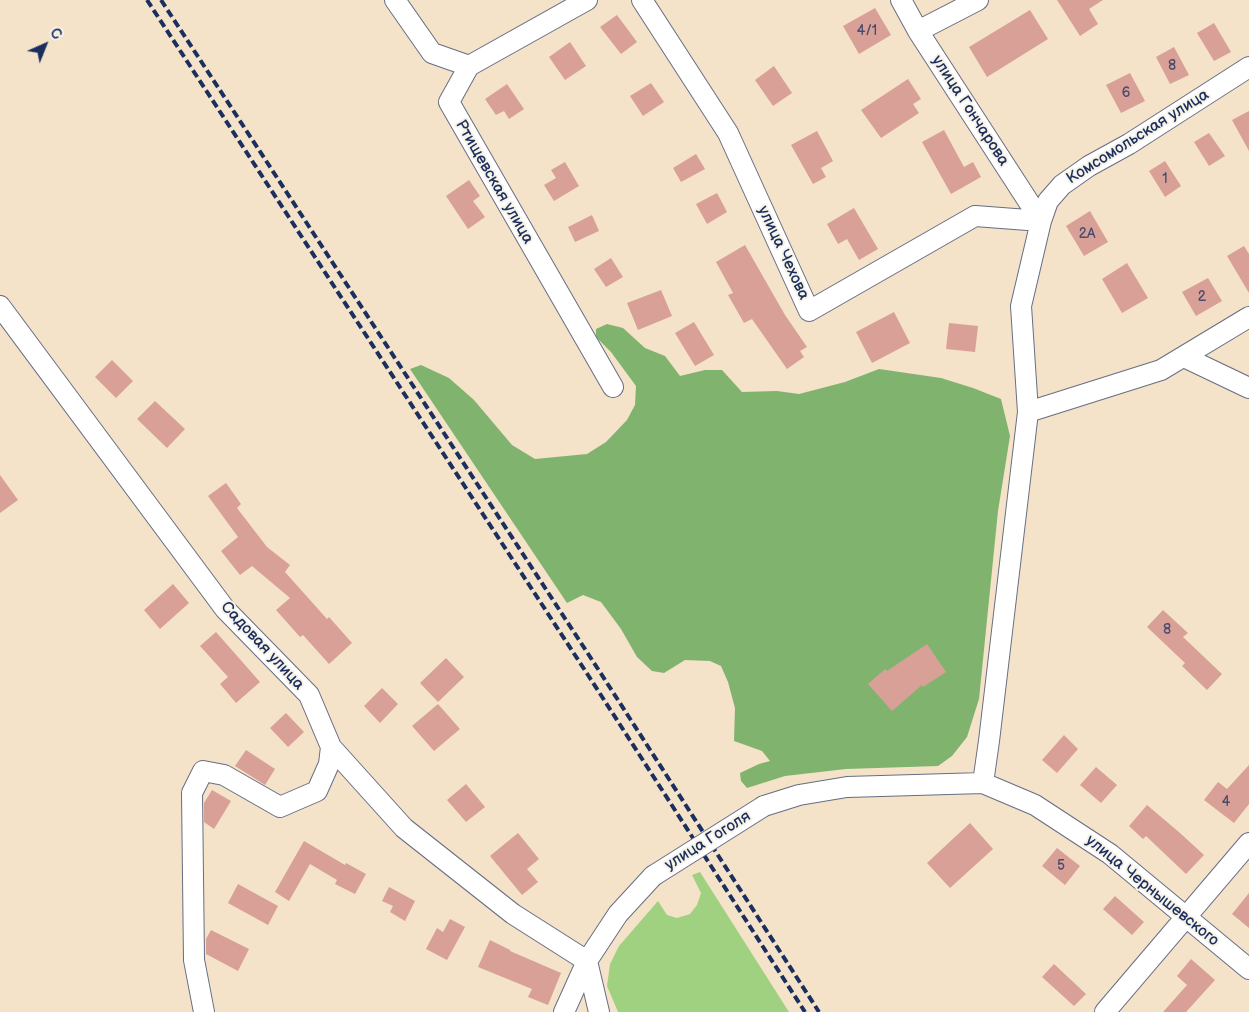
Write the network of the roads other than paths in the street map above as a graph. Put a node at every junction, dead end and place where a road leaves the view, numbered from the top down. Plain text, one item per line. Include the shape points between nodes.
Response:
1 (395, 0) edge
2 (587, 0) edge
3 (642, 0) edge
4 (901, 0) edge
5 (978, 0) edge
6 (918, 31) junction
7 (469, 66) junction
8 (1249, 67) edge
9 (1041, 221) junction
10 (0, 306) edge
11 (1249, 317) edge
12 (1184, 357) junction
13 (613, 387) dead end
14 (1249, 388) edge
15 (1028, 412) junction
16 (331, 747) junction
17 (983, 784) junction
18 (764, 806) joint
19 (1249, 843) edge
20 (1185, 916) junction
21 (587, 961) junction
22 (1249, 969) edge
23 (204, 1012) edge
24 (564, 1012) edge
25 (599, 1012) edge
26 (1105, 1012) edge

1 - 7 street via 432,53
2 - 7 street
3 - 9 street, улица Чехова via 728,134 809,310 975,216
4 - 6 street, улица Гончарова
5 - 6 street
6 - 9 street, улица Гончарова
7 - 13 street, Ртищевская улица via 449,102
8 - 9 street, Комсомольская улица via 1062,185 1048,201
9 - 15 street, Комсомольская улица via 1021,306
10 - 16 street, Садовая улица via 225,609 309,695
11 - 12 street
12 - 14 street
12 - 15 street via 1161,370
15 - 17 street, Комсомольская улица
16 - 21 street, Садовая улица via 404,828 513,914
16 - 23 street via 329,764 317,792 280,807 224,775 203,771 192,793 194,960
17 - 18 street, улица Чернышевского via 847,786
17 - 20 street, улица Чернышевского via 1035,804 1051,814 1110,854
18 - 21 street, улица Гоголя, bridge via 653,876 618,914
19 - 20 street
20 - 22 street, улица Чернышевского
20 - 26 street
21 - 24 street, улица Гоголя
21 - 25 street

